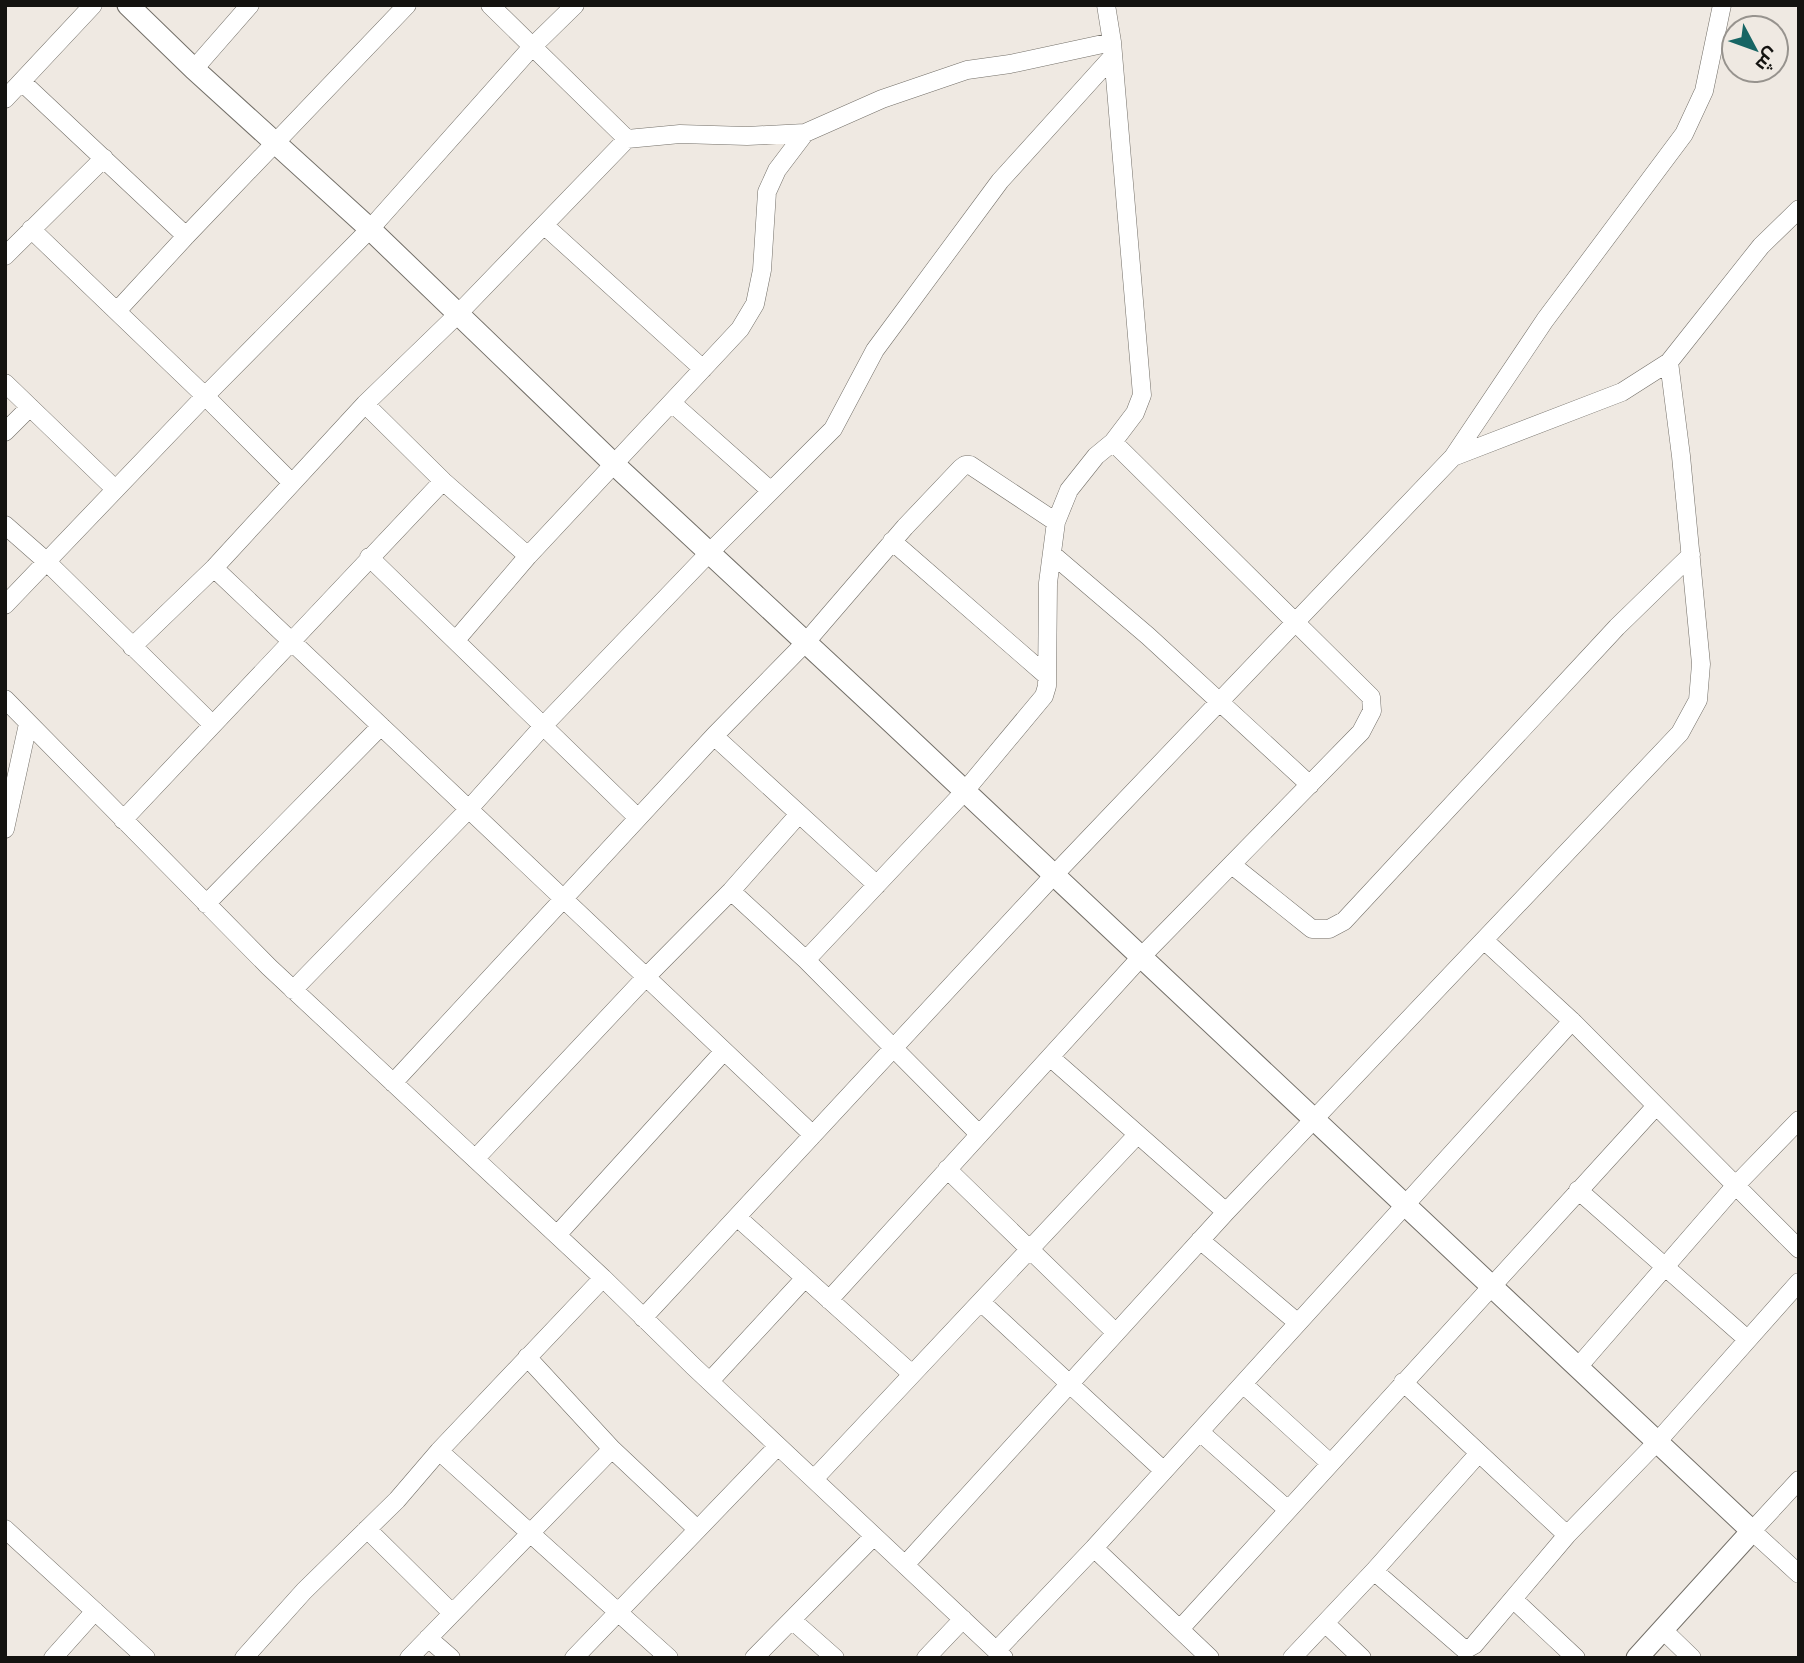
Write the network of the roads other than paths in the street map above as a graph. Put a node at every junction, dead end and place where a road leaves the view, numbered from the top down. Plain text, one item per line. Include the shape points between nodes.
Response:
1 (93, 5) edge
2 (128, 5) edge
3 (250, 5) edge
4 (407, 5) edge
5 (490, 5) edge
6 (575, 5) edge
7 (1106, 5) edge
8 (1722, 5) edge
9 (531, 48) junction
10 (1112, 49) junction
11 (194, 69) junction
12 (22, 82) junction
13 (5, 99) edge
14 (805, 133) junction
15 (627, 139) junction
16 (276, 143) junction
17 (104, 158) junction
18 (1799, 209) edge
19 (544, 225) junction
20 (31, 229) junction
21 (370, 229) junction
22 (186, 236) junction
23 (5, 256) edge
24 (117, 311) junction
25 (457, 315) junction
26 (1669, 362) junction
27 (704, 369) junction
28 (5, 383) edge
29 (205, 396) junction
30 (672, 402) junction
31 (365, 404) junction
32 (30, 407) junction
33 (5, 432) edge
34 (1113, 442) junction
35 (1453, 457) junction
36 (615, 465) junction
37 (443, 481) junction
38 (292, 483) junction
39 (115, 489) junction
40 (771, 491) junction
41 (1056, 522) junction
42 (5, 525) edge
43 (892, 541) junction
44 (709, 553) junction
45 (1052, 554) junction
46 (1691, 555) junction
47 (528, 556) junction
48 (369, 557) junction
49 (46, 561) junction
50 (214, 568) junction
51 (5, 605) edge
52 (1296, 621) junction
53 (290, 640) junction
54 (456, 640) junction
55 (806, 642) junction
56 (132, 647) junction
57 (1047, 676) junction
58 (5, 699) edge
59 (1219, 701) junction
60 (28, 724) junction
61 (212, 724) junction
62 (544, 725) junction
63 (381, 726) junction
64 (714, 736) junction
65 (1310, 785) junction
66 (964, 792) junction
67 (468, 810) junction
68 (799, 814) junction
69 (638, 818) junction
70 (123, 820) junction
71 (5, 830) edge
72 (1232, 865) junction
73 (1054, 875) junction
74 (877, 885) junction
75 (732, 891) junction
76 (562, 900) junction
77 (206, 904) junction
78 (1485, 941) junction
79 (1141, 957) junction
80 (806, 961) junction
81 (645, 978) junction
82 (293, 990) junction
83 (1572, 1021) junction
84 (893, 1050) junction
85 (724, 1051) junction
86 (1050, 1057) junction
87 (393, 1083) junction
88 (1656, 1106) junction
89 (1313, 1120) junction
90 (1799, 1120) edge
91 (979, 1134) junction
92 (813, 1135) junction
93 (1137, 1135) junction
94 (475, 1159) junction
95 (947, 1169) junction
96 (1736, 1185) junction
97 (1578, 1191) junction
98 (1405, 1204) junction
99 (1226, 1213) junction
100 (737, 1217) junction
101 (557, 1235) junction
102 (1200, 1240) junction
103 (1799, 1249) edge
104 (1030, 1251) junction
105 (1664, 1267) junction
106 (603, 1278) junction
107 (805, 1278) junction
108 (1799, 1282) edge
109 (1491, 1284) junction
110 (829, 1300) junction
111 (982, 1303) junction
112 (643, 1318) junction
113 (1298, 1323) junction
114 (1116, 1333) junction
115 (1747, 1339) junction
116 (527, 1357) junction
117 (1578, 1367) junction
118 (912, 1374) junction
119 (710, 1381) junction
120 (1403, 1382) junction
121 (1070, 1383) junction
122 (1243, 1384) junction
123 (1200, 1432) junction
124 (1658, 1441) junction
125 (778, 1446) junction
126 (612, 1449) junction
127 (439, 1451) junction
128 (1479, 1453) junction
129 (1330, 1463) junction
130 (1164, 1471) junction
131 (814, 1479) junction
132 (1799, 1480) edge
133 (1288, 1510) junction
134 (5, 1529) edge
135 (367, 1529) junction
136 (697, 1529) junction
137 (1752, 1531) junction
138 (531, 1532) junction
139 (1567, 1535) junction
140 (874, 1536) junction
141 (1094, 1548) junction
142 (905, 1565) junction
143 (1374, 1571) junction
144 (1799, 1574) edge
145 (1513, 1599) junction
146 (95, 1611) junction
147 (618, 1611) junction
148 (452, 1613) junction
149 (963, 1619) junction
150 (792, 1620) junction
151 (1325, 1623) junction
152 (1181, 1629) junction
153 (1663, 1630) junction
154 (428, 1637) junction
155 (1000, 1654) edge
156 (53, 1658) edge
157 (146, 1658) edge
158 (244, 1658) edge
159 (409, 1658) edge
160 (451, 1658) edge
161 (574, 1658) edge
162 (669, 1658) edge
163 (754, 1658) edge
164 (835, 1658) edge
165 (926, 1658) edge
166 (1210, 1658) edge
167 (1292, 1658) edge
168 (1362, 1658) edge
169 (1576, 1658) edge
170 (1637, 1658) edge
171 (1692, 1658) edge

1 - 12 street
2 - 11 street
3 - 11 street
4 - 16 street
5 - 9 street
6 - 9 street
7 - 10 street
8 - 35 street via 1704,91 1685,134 1545,320
9 - 15 street
9 - 21 street
10 - 14 street via 967,70 882,99
10 - 34 street via 1142,395
10 - 40 street via 1000,181 875,350 833,429
11 - 16 street
12 - 13 street
12 - 17 street
14 - 15 street
14 - 27 street via 777,170 767,192 755,304 740,329
15 - 19 street
16 - 21 street
16 - 22 street
17 - 20 street
17 - 22 street
18 - 26 street via 1761,246
19 - 25 street
19 - 27 street
20 - 23 street
20 - 24 street
21 - 25 street
21 - 29 street
22 - 24 street
24 - 29 street
25 - 31 street
25 - 36 street
26 - 35 street via 1622,392
26 - 46 street
27 - 30 street
28 - 32 street
29 - 38 street
29 - 39 street
30 - 36 street
30 - 40 street
31 - 37 street
31 - 38 street
32 - 33 street
32 - 39 street
34 - 41 street via 1069,490
34 - 52 street
35 - 52 street
36 - 44 street
36 - 47 street
37 - 47 street
37 - 48 street
38 - 50 street
39 - 49 street
40 - 44 street
41 - 43 street via 965,465
41 - 45 street
42 - 49 street
43 - 55 street
43 - 57 street
44 - 55 street
44 - 62 street
45 - 57 street
45 - 59 street
46 - 72 street via 1617,626 1344,921 1328,929 1312,929
46 - 78 street via 1702,664 1698,700 1680,733
47 - 54 street
48 - 53 street
48 - 54 street
49 - 51 street
49 - 56 street
50 - 53 street
50 - 56 street
52 - 59 street
52 - 65 street via 1371,697 1372,711 1361,732
53 - 61 street
53 - 63 street
54 - 62 street
55 - 64 street
55 - 66 street
56 - 61 street
57 - 66 street via 1044,696
58 - 60 street
59 - 65 street
59 - 73 street
60 - 70 street
60 - 71 street
61 - 70 street
62 - 67 street
62 - 69 street
63 - 67 street
63 - 77 street
64 - 68 street
64 - 69 street
65 - 72 street
66 - 73 street
66 - 74 street
67 - 76 street
67 - 82 street
68 - 74 street
68 - 75 street
69 - 76 street
70 - 77 street
72 - 79 street
73 - 79 street
73 - 84 street
74 - 80 street
75 - 80 street
75 - 81 street
76 - 81 street
76 - 87 street
77 - 82 street
78 - 83 street
78 - 89 street
79 - 86 street
79 - 89 street
80 - 84 street
81 - 85 street
81 - 94 street
82 - 87 street
83 - 88 street
83 - 98 street
84 - 91 street
84 - 92 street
85 - 92 street
85 - 101 street
86 - 91 street
86 - 93 street
87 - 94 street
88 - 96 street
88 - 97 street
89 - 98 street
89 - 99 street
90 - 96 street
91 - 95 street
92 - 100 street
93 - 99 street
93 - 104 street
94 - 101 street
95 - 104 street
95 - 110 street
96 - 103 street
96 - 105 street
97 - 105 street
97 - 109 street
98 - 109 street
98 - 113 street
99 - 102 street
100 - 107 street
100 - 112 street
101 - 106 street
102 - 113 street
102 - 114 street
104 - 111 street
104 - 114 street
105 - 115 street
105 - 117 street
106 - 112 street
106 - 116 street
107 - 110 street
107 - 119 street
108 - 115 street
109 - 117 street
109 - 120 street
110 - 118 street
111 - 118 street
111 - 121 street
112 - 119 street
113 - 122 street
114 - 121 street
115 - 124 street
116 - 126 street
116 - 127 street
117 - 124 street
118 - 131 street
119 - 125 street
120 - 128 street
120 - 129 street
121 - 130 street
121 - 142 street
122 - 123 street
122 - 129 street
123 - 130 street
123 - 133 street
124 - 137 street
124 - 139 street
125 - 131 street
125 - 136 street
126 - 136 street
126 - 138 street
127 - 135 street
127 - 138 street
128 - 139 street
128 - 143 street
129 - 133 street
130 - 141 street
131 - 140 street
132 - 137 street
133 - 152 street
134 - 146 street
135 - 148 street
135 - 158 street
136 - 147 street
137 - 144 street
137 - 153 street
138 - 147 street
138 - 148 street
139 - 145 street
140 - 142 street
140 - 150 street
141 - 152 street
141 - 155 street
142 - 149 street
143 - 145 street via 1465,1650
143 - 151 street
145 - 169 street
146 - 156 street
146 - 157 street
147 - 161 street
147 - 162 street
148 - 154 street
149 - 155 street
149 - 165 street
150 - 163 street
150 - 164 street
151 - 167 street
151 - 168 street
152 - 166 street
153 - 170 street
153 - 171 street
154 - 159 street
154 - 160 street

